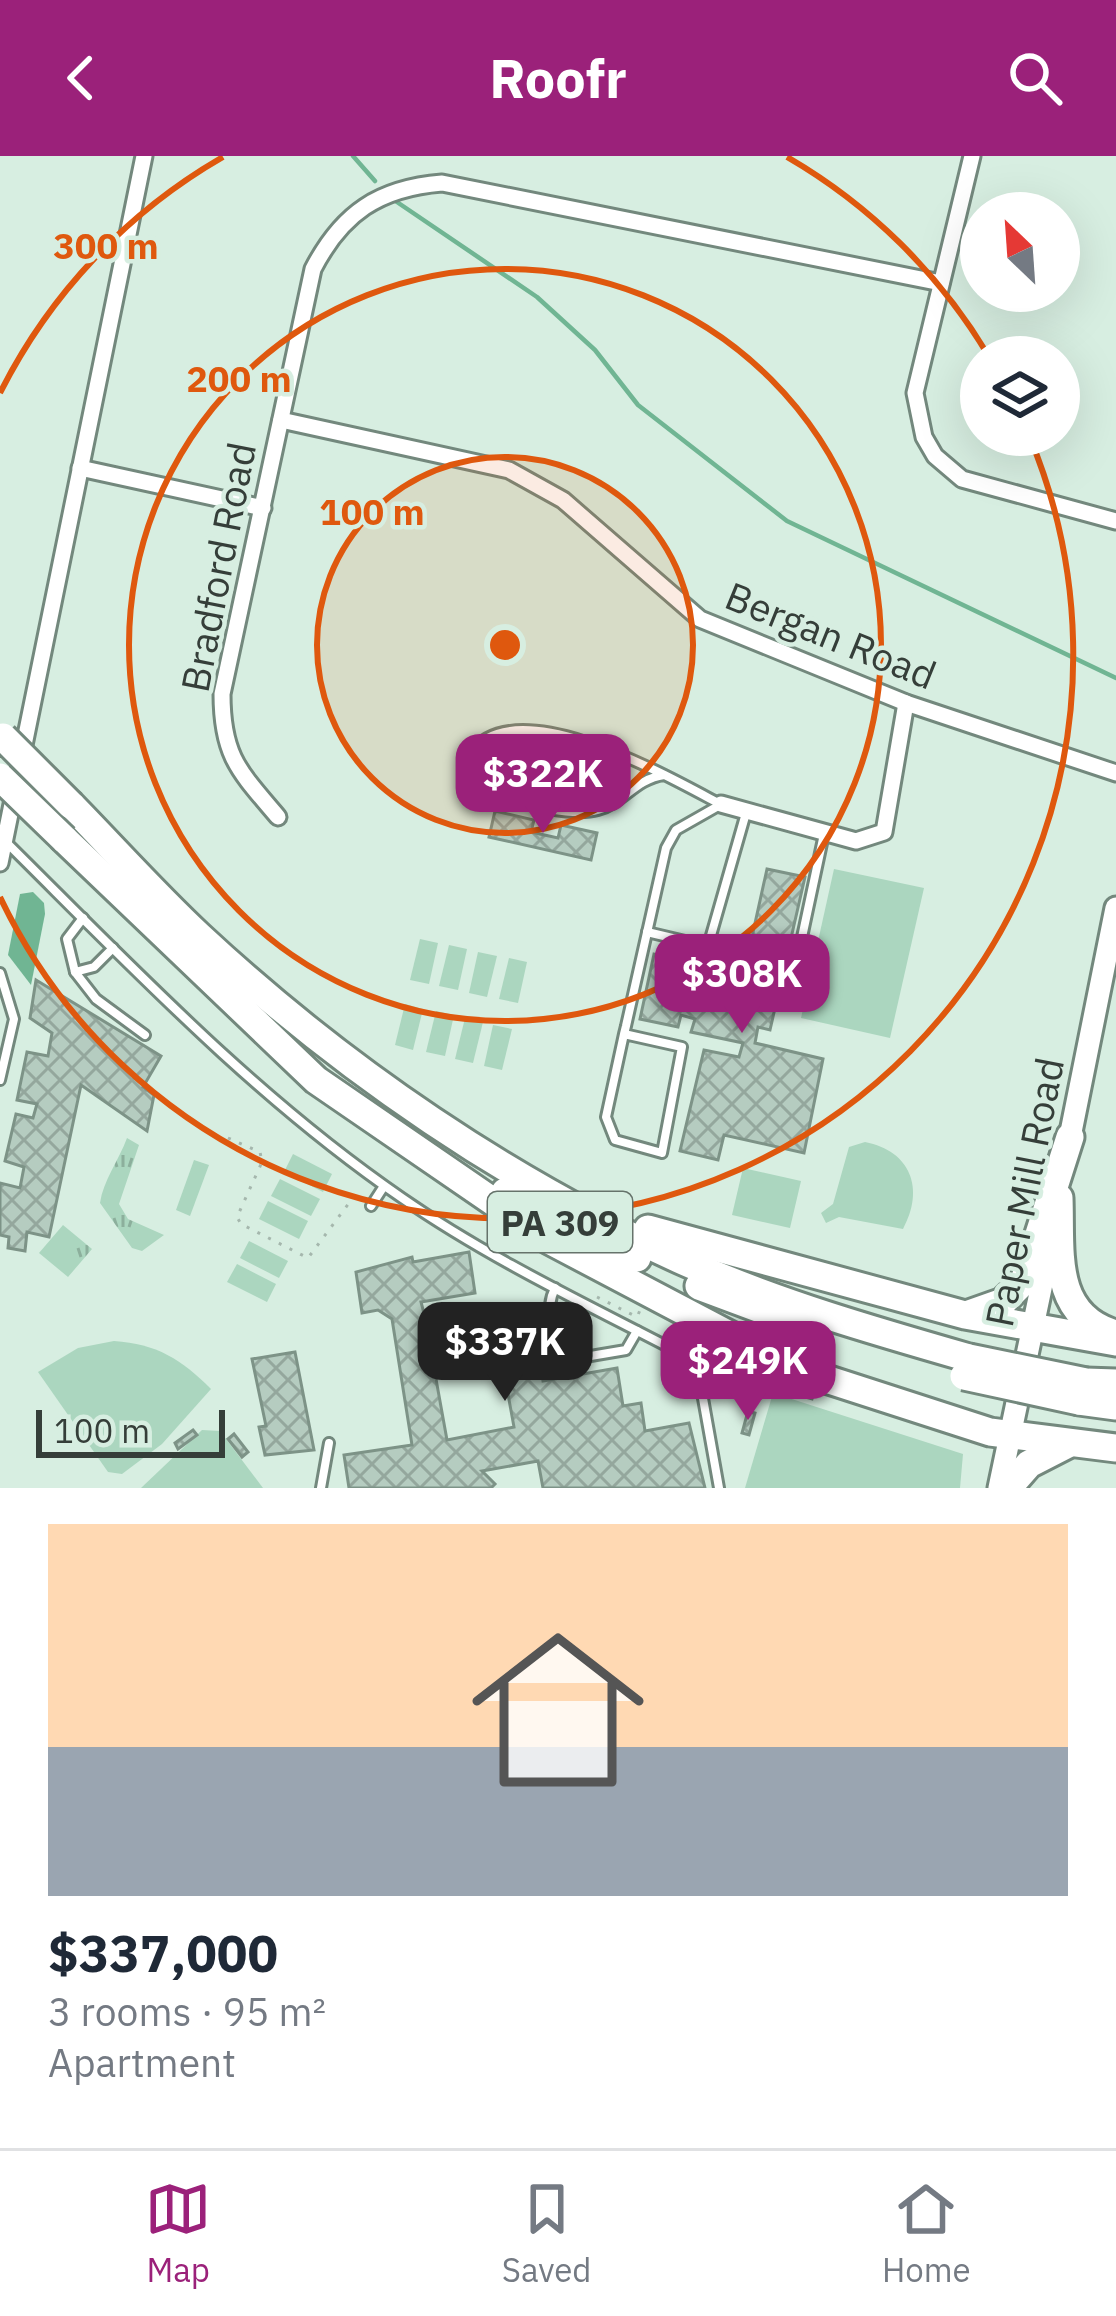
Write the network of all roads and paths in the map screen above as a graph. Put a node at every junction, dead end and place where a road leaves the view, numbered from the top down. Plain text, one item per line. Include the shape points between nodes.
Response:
1 (144, 156) edge
2 (972, 156) edge
3 (941, 283) junction
4 (281, 420) junction
5 (80, 469) junction
6 (263, 508) junction
7 (1116, 521) edge
8 (906, 703) junction
9 (2, 735) edge
10 (1116, 773) edge
11 (664, 775) junction
12 (0, 777) edge
13 (721, 804) junction
14 (746, 812) junction
15 (278, 817) dead end
16 (825, 833) junction
17 (4, 840) junction
18 (0, 863) edge
19 (1116, 908) edge
20 (83, 918) junction
21 (647, 932) junction
22 (113, 948) junction
23 (75, 972) junction
24 (0, 973) edge
25 (205, 976) junction
26 (788, 1003) dead end
27 (624, 1034) junction
28 (145, 1035) dead end
29 (0, 1080) edge
30 (1070, 1137) junction
31 (228, 1138) dead end
32 (384, 1186) junction
33 (355, 1195) dead end
34 (1059, 1198) junction
35 (371, 1206) dead end
36 (581, 1209) junction
37 (555, 1288) junction
38 (597, 1297) dead end
39 (631, 1300) dead end
40 (964, 1315) junction
41 (1035, 1327) junction
42 (638, 1331) junction
43 (1116, 1338) edge
44 (966, 1367) junction
45 (1116, 1383) edge
46 (1082, 1392) junction
47 (1116, 1406) edge
48 (1011, 1437) junction
49 (329, 1443) dead end
50 (1066, 1445) junction
51 (1116, 1448) edge
52 (321, 1488) edge
53 (719, 1488) edge
54 (999, 1488) edge
55 (1008, 1488) edge

1 - 5 street
2 - 3 street
3 - 4 street, Bradford Road via 442,183 409,185 361,206 326,244 313,269
3 - 7 street via 915,393 935,456 962,478
4 - 6 street, Bradford Road
4 - 8 street, Bergan Road via 509,470 562,500 700,619
5 - 6 street
5 - 17 street
6 - 15 street, Bradford Road via 222,694 222,738
8 - 10 street, Bergan Road
8 - 16 street via 884,832 856,841
9 - 36 highway, PA 309, bridge via 200,937 341,1055
11 - 11 lane via 607,748 513,731 475,746 469,767 486,790 556,810 598,810 637,782
11 - 13 lane
12 - 25 highway, PA 309, bridge
13 - 14 street
13 - 21 lane via 676,830
14 - 16 street
14 - 21 lane via 710,938 698,944
16 - 26 lane
17 - 18 street
17 - 20 lane
19 - 30 main road, Paper Mill Road
20 - 22 lane
20 - 23 lane via 68,939
21 - 27 lane
22 - 23 lane
22 - 32 lane via 303,1124
23 - 28 lane via 96,1000
24 - 29 lane via 14,1018
25 - 44 highway, PA 309 via 423,1146 535,1210 747,1307
25 - 48 highway via 316,1080 394,1138 621,1282 792,1368
27 - 27 lane via 608,1131 662,1154 682,1047
30 - 34 main road, Paper Mill Road
30 - 40 highway via 1024,1281 1004,1302
31 - 33 path via 260,1152 262,1162 237,1217 241,1224 308,1258
32 - 35 lane
32 - 37 lane
34 - 41 main road, Paper Mill Road
34 - 43 highway via 1070,1301
36 - 40 highway
36 - 44 highway, PA 309 via 695,1267
37 - 42 lane
37 - 42 lane via 548,1302 556,1349 567,1360 626,1350
38 - 39 path via 637,1317 642,1306
40 - 41 highway
41 - 43 highway
41 - 48 main road, Paper Mill Road
42 - 53 lane via 682,1354 699,1376
44 - 46 highway, PA 309, bridge
45 - 46 highway, PA 309
46 - 47 highway, PA 309
48 - 50 highway
48 - 54 main road, Paper Mill Road
49 - 52 lane
50 - 51 highway
50 - 55 highway via 1029,1464

